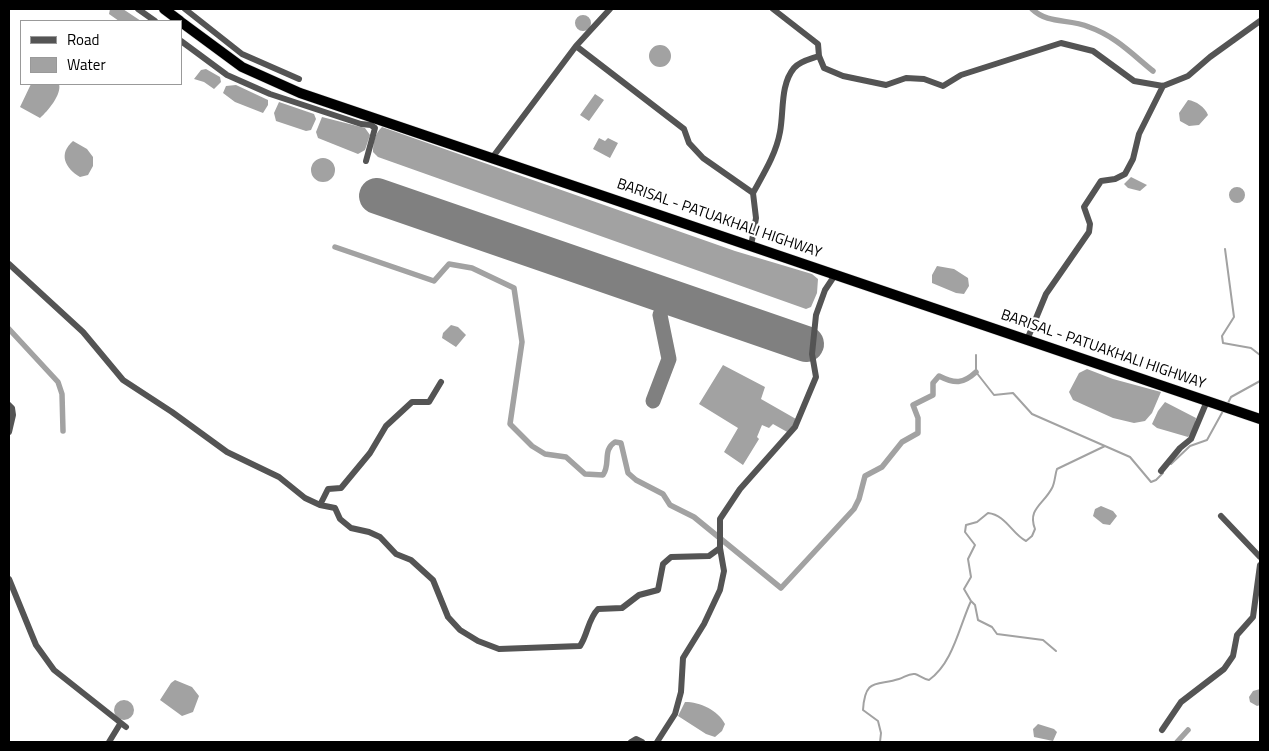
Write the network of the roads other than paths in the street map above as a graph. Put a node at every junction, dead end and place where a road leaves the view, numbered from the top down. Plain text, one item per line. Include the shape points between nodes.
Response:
1 (138, 9) edge
2 (164, 9) edge
3 (185, 9) edge
4 (610, 9) edge
5 (772, 9) edge
6 (154, 20) edge
7 (178, 20) edge
8 (1260, 21) edge
9 (182, 23) edge
10 (182, 42) edge
11 (576, 46) junction
12 (819, 56) junction
13 (298, 79) dead end
14 (1163, 86) junction
15 (492, 158) junction
16 (366, 160) dead end
17 (753, 193) junction
18 (751, 246) junction
19 (9, 264) edge
20 (835, 275) junction
21 (1028, 340) junction
22 (440, 382) dead end
23 (1212, 402) junction
24 (9, 405) edge
25 (1260, 419) edge
26 (9, 432) edge
27 (1161, 470) dead end
28 (320, 505) junction
29 (1221, 516) dead end
30 (720, 548) junction
31 (1260, 557) edge
32 (1260, 565) edge
33 (9, 579) edge
34 (1162, 730) dead end
35 (109, 742) edge
36 (631, 742) edge
37 (642, 742) edge
38 (657, 742) edge

1 - 6 street
2 - 7 highway, BARISAL - PATUAKHALI HIGHWAY
3 - 13 street via 242,54
4 - 11 street
5 - 12 street via 818,44
8 - 14 street via 1188,76
9 - 15 highway, BARISAL - PATUAKHALI HIGHWAY via 230,60 265,79
10 - 16 street via 227,75 253,87 361,124 371,124 374,128
11 - 15 street
11 - 17 street via 684,129 689,143 703,158
12 - 14 street via 824,68 843,76 886,85 906,78 924,79 943,86 961,75 1061,44 1093,51 1134,81
12 - 17 street via 794,67 783,97 780,133 772,159
14 - 21 street via 1139,134 1133,159 1125,174 1101,181 1084,207 1090,224 1089,232 1046,294
15 - 18 highway, BARISAL - PATUAKHALI HIGHWAY
17 - 18 street via 756,218
18 - 20 highway, BARISAL - PATUAKHALI HIGHWAY
19 - 28 street via 83,332 123,380 227,452 278,477
20 - 21 highway, BARISAL - PATUAKHALI HIGHWAY
20 - 30 street via 825,290 816,315 812,354 816,377 796,427 740,489 720,519
21 - 23 highway, BARISAL - PATUAKHALI HIGHWAY
22 - 28 street via 429,402 412,402 386,426 341,488 328,489
23 - 25 highway, BARISAL - PATUAKHALI HIGHWAY
23 - 27 street via 1191,439
24 - 26 street via 13,415
28 - 30 street via 335,508 340,519 351,528 380,537 396,554 411,560 433,580 448,617 460,630 499,650 580,646 592,615 598,609 622,608 639,594 658,590 663,564 671,557 710,556
29 - 31 street
30 - 38 street via 724,571 720,590 683,658 682,692 675,714
32 - 34 street via 1253,617 1238,635 1233,656 1224,669 1181,702
33 - 35 street via 36,645 54,670 123,726
36 - 37 street via 636,739

